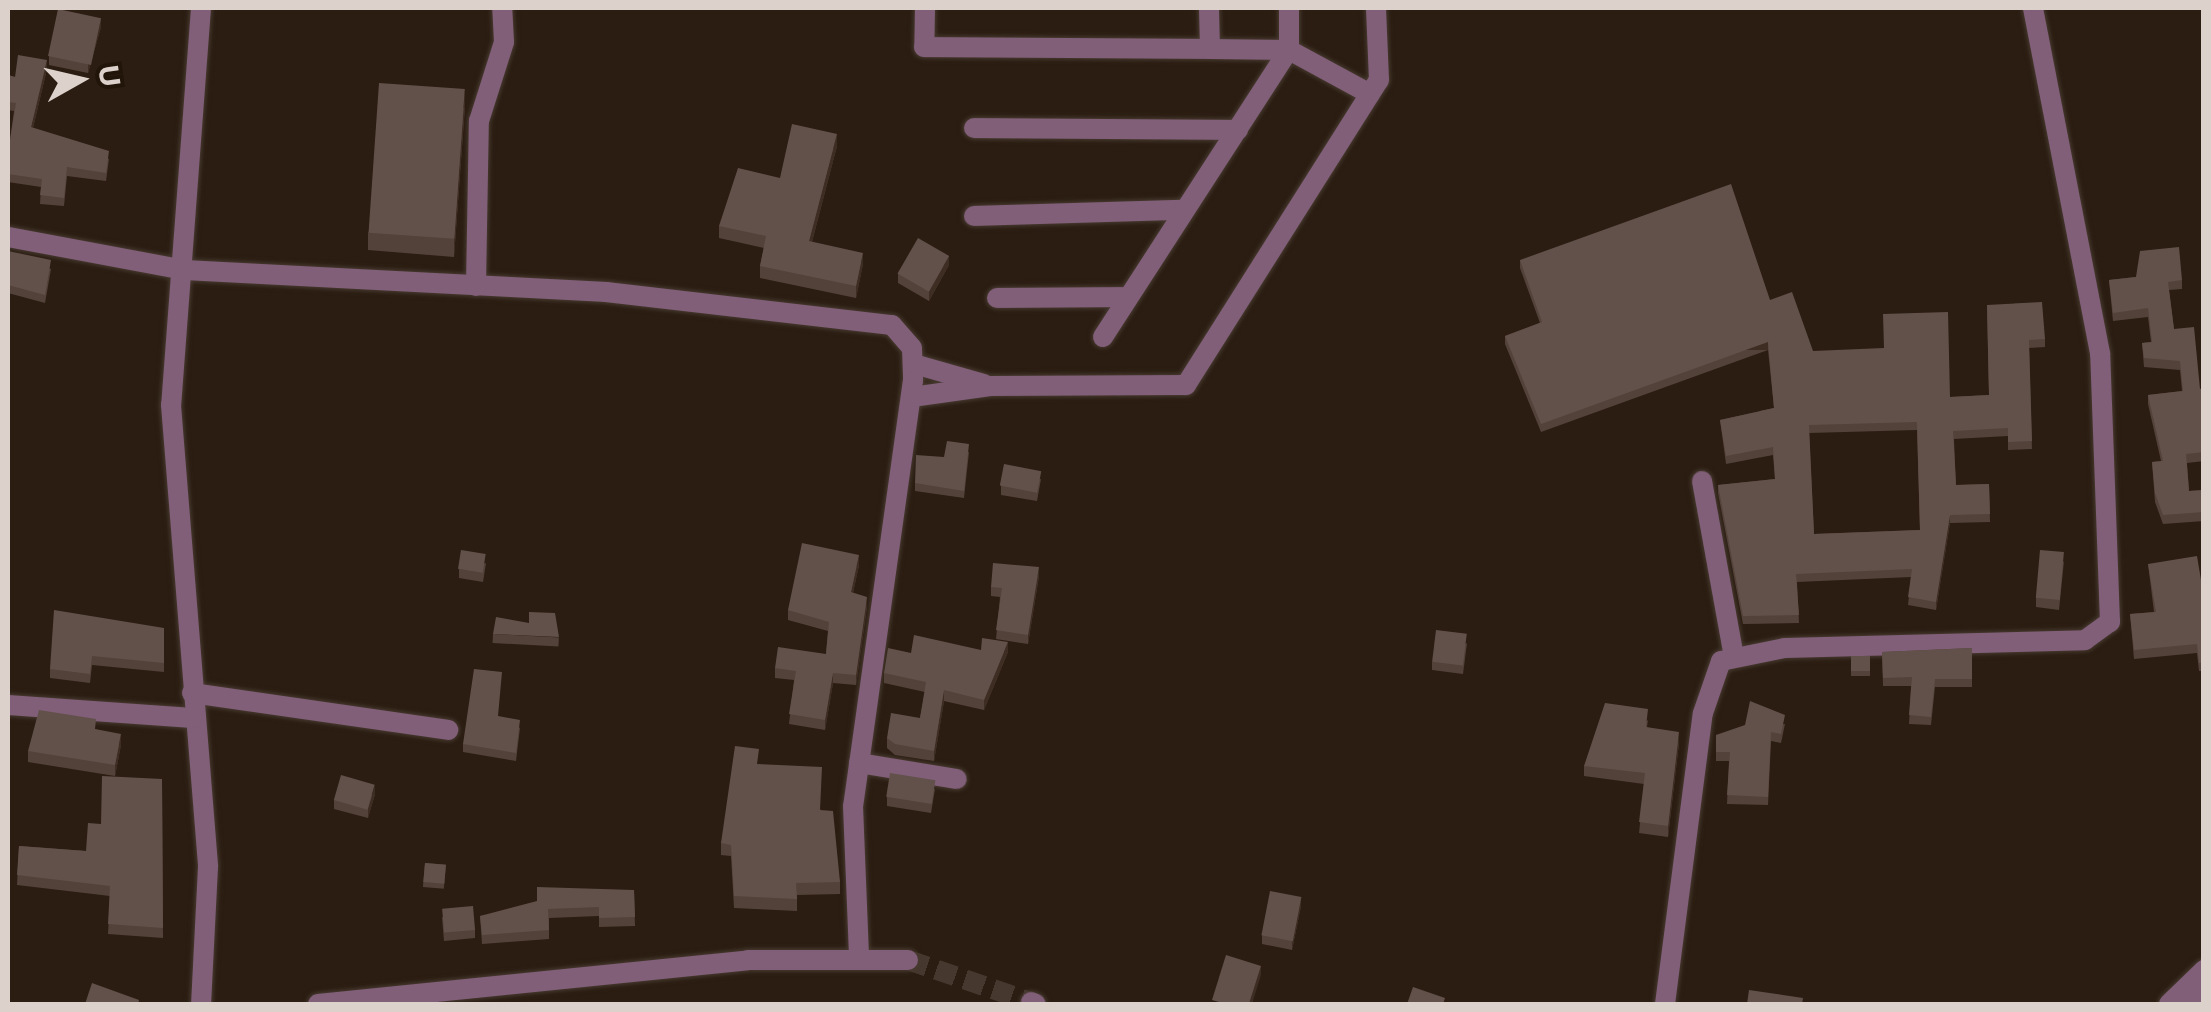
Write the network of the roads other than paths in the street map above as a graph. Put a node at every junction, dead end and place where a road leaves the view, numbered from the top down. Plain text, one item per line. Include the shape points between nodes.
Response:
1 (200, 8) edge
2 (502, 8) edge
3 (925, 8) edge
4 (1209, 8) edge
5 (1289, 8) edge
6 (1376, 8) edge
7 (2034, 8) edge
8 (1210, 49) junction
9 (1289, 50) junction
10 (1370, 94) junction
11 (974, 128) dead end
12 (1238, 130) junction
13 (1181, 210) junction
14 (974, 216) dead end
15 (8, 237) edge
16 (185, 270) junction
17 (476, 286) junction
18 (1128, 297) junction
19 (997, 298) dead end
20 (1103, 336) dead end
21 (914, 364) junction
22 (990, 386) junction
23 (912, 397) junction
24 (1702, 481) dead end
25 (1733, 652) junction
26 (192, 693) junction
27 (8, 705) edge
28 (194, 718) junction
29 (448, 730) dead end
30 (859, 763) junction
31 (956, 779) dead end
32 (859, 955) junction
33 (908, 960) tunnel mouth
34 (2204, 970) edge
35 (2204, 991) edge
36 (201, 1004) edge
37 (318, 1004) edge
38 (1665, 1004) edge
39 (2169, 1004) edge
40 (2192, 1004) edge

1 - 16 street
2 - 17 street via 504,42 480,121
3 - 8 street via 924,47
4 - 8 street
5 - 9 street
6 - 10 street via 1379,80
7 - 25 street via 2100,353 2110,622 2085,640
8 - 9 street
9 - 10 street
9 - 12 street
10 - 22 street via 1186,385
11 - 12 street
12 - 13 street
13 - 14 street
13 - 18 street
15 - 16 street
16 - 17 street
16 - 26 street via 171,405
17 - 21 street via 846,316 892,326
18 - 19 street
18 - 20 street
21 - 22 street
21 - 23 street
22 - 23 street
23 - 30 street
24 - 25 street
25 - 38 street via 1708,682
26 - 28 street
26 - 29 street
27 - 28 street
28 - 36 street via 209,889
30 - 31 street
30 - 32 street via 850,856
32 - 33 street
32 - 37 street via 381,991
34 - 39 street
35 - 40 street

